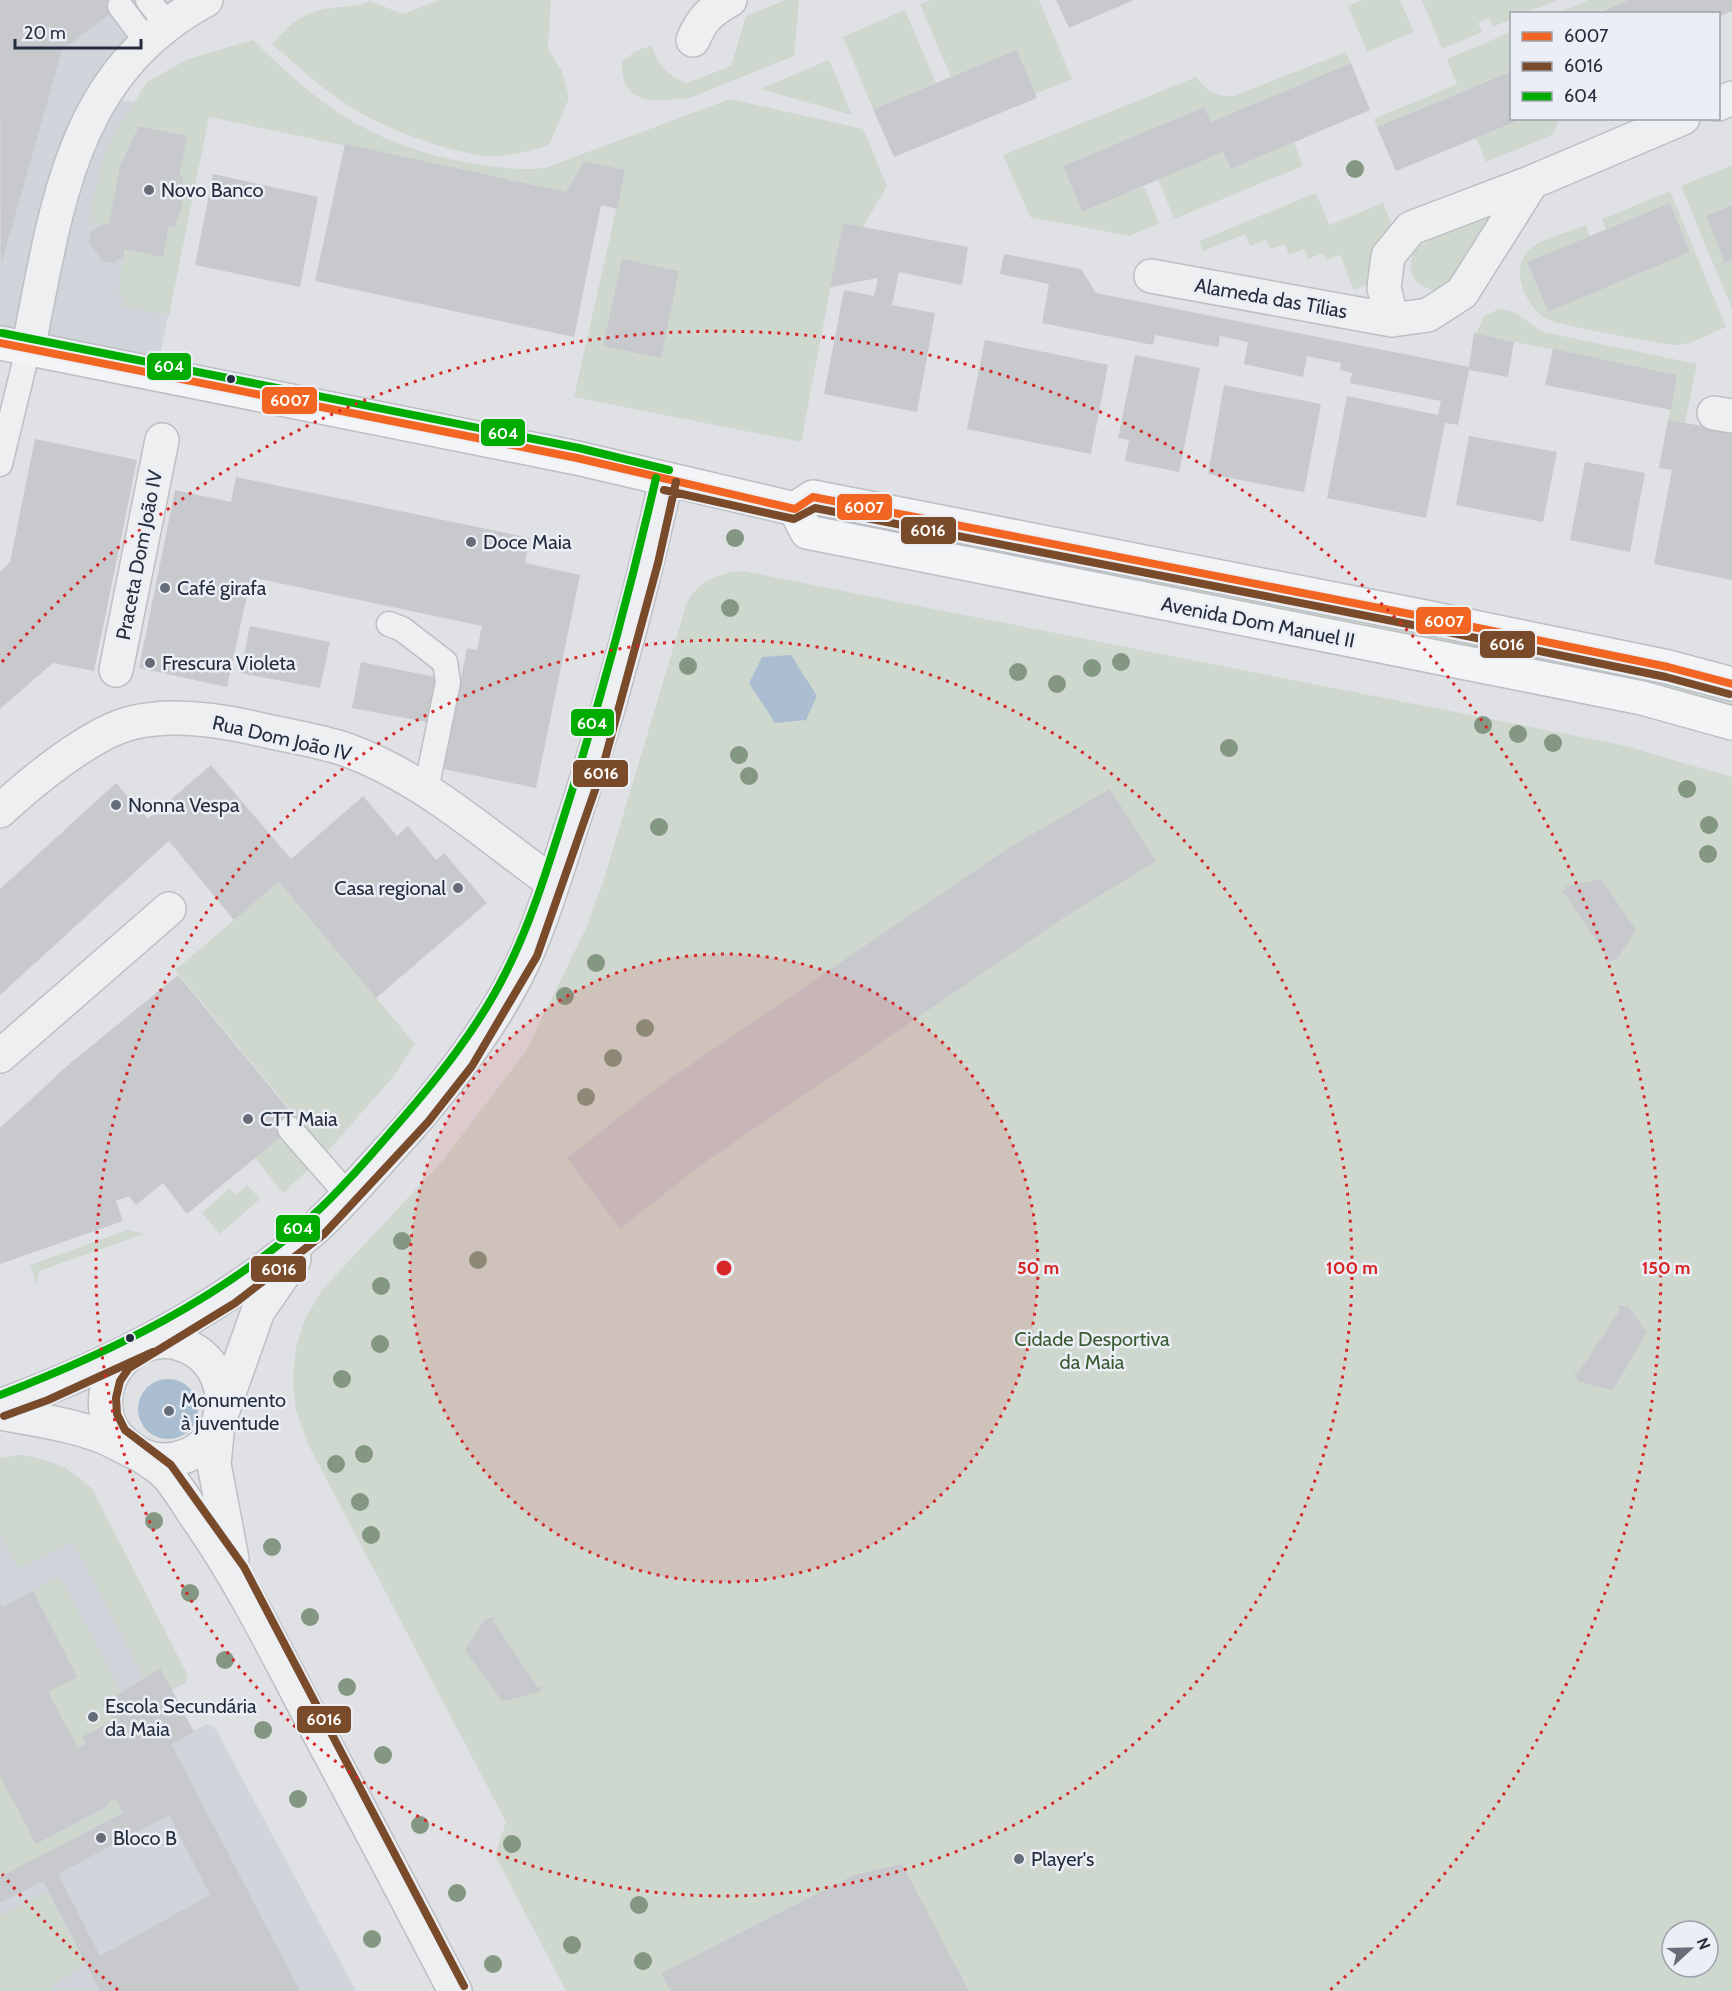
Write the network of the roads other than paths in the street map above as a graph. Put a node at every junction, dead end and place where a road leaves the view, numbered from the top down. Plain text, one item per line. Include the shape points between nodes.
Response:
1 (206, 0) edge
2 (730, 0) edge
3 (120, 6) dead end
4 (154, 22) edge
5 (693, 40) dead end
6 (1678, 120) edge
7 (1532, 182) junction
8 (1151, 276) dead end
9 (1392, 320) junction
10 (14, 346) edge
11 (162, 440) dead end
12 (0, 464) edge
13 (666, 480) junction
14 (795, 509) junction
15 (389, 624) dead end
16 (116, 670) dead end
17 (1732, 684) edge
18 (1732, 723) edge
19 (426, 790) junction
20 (0, 811) edge
21 (553, 883) junction
22 (169, 909) dead end
23 (0, 1056) edge
24 (290, 1129) dead end
25 (347, 1194) junction
26 (317, 1226) junction
27 (137, 1348) junction
28 (0, 1406) edge
29 (0, 1413) edge
30 (218, 1424) junction
31 (131, 1450) junction
32 (235, 1572) junction
33 (455, 1991) edge

1 - 4 street
2 - 5 street via 710,10
3 - 4 lane
4 - 10 street via 85,126
6 - 7 street
7 - 9 street, Alameda das Tílias via 1462,293 1428,315
7 - 9 street via 1410,228 1388,256 1383,288
8 - 9 street, Alameda das Tílias
10 - 12 lane
10 - 13 main road via 577,458
11 - 16 street, Praceta Dom João IV
13 - 14 main road
13 - 21 street via 592,767
14 - 17 main road, Avenida Dom Manuel II via 813,497 1432,618
14 - 18 main road, Avenida Dom Manuel II via 807,532 1642,698
15 - 19 lane via 402,629 445,662 448,682
19 - 20 street, Rua Dom João IV via 346,749 238,724 163,720 108,731
19 - 21 street, Rua Dom João IV
21 - 25 street via 527,952 463,1061
22 - 23 street
24 - 25 lane
25 - 26 street
26 - 27 street via 260,1273 195,1318
26 - 30 street via 258,1311
27 - 28 street
27 - 30 street via 154,1342 173,1342 205,1359 216,1373 222,1391 223,1408
27 - 31 street via 121,1360 110,1377 105,1397 107,1417 116,1436
29 - 31 street via 75,1428
30 - 31 street via 196,1451 181,1458 146,1458
30 - 32 street via 214,1464
31 - 32 street via 163,1472
32 - 33 street

